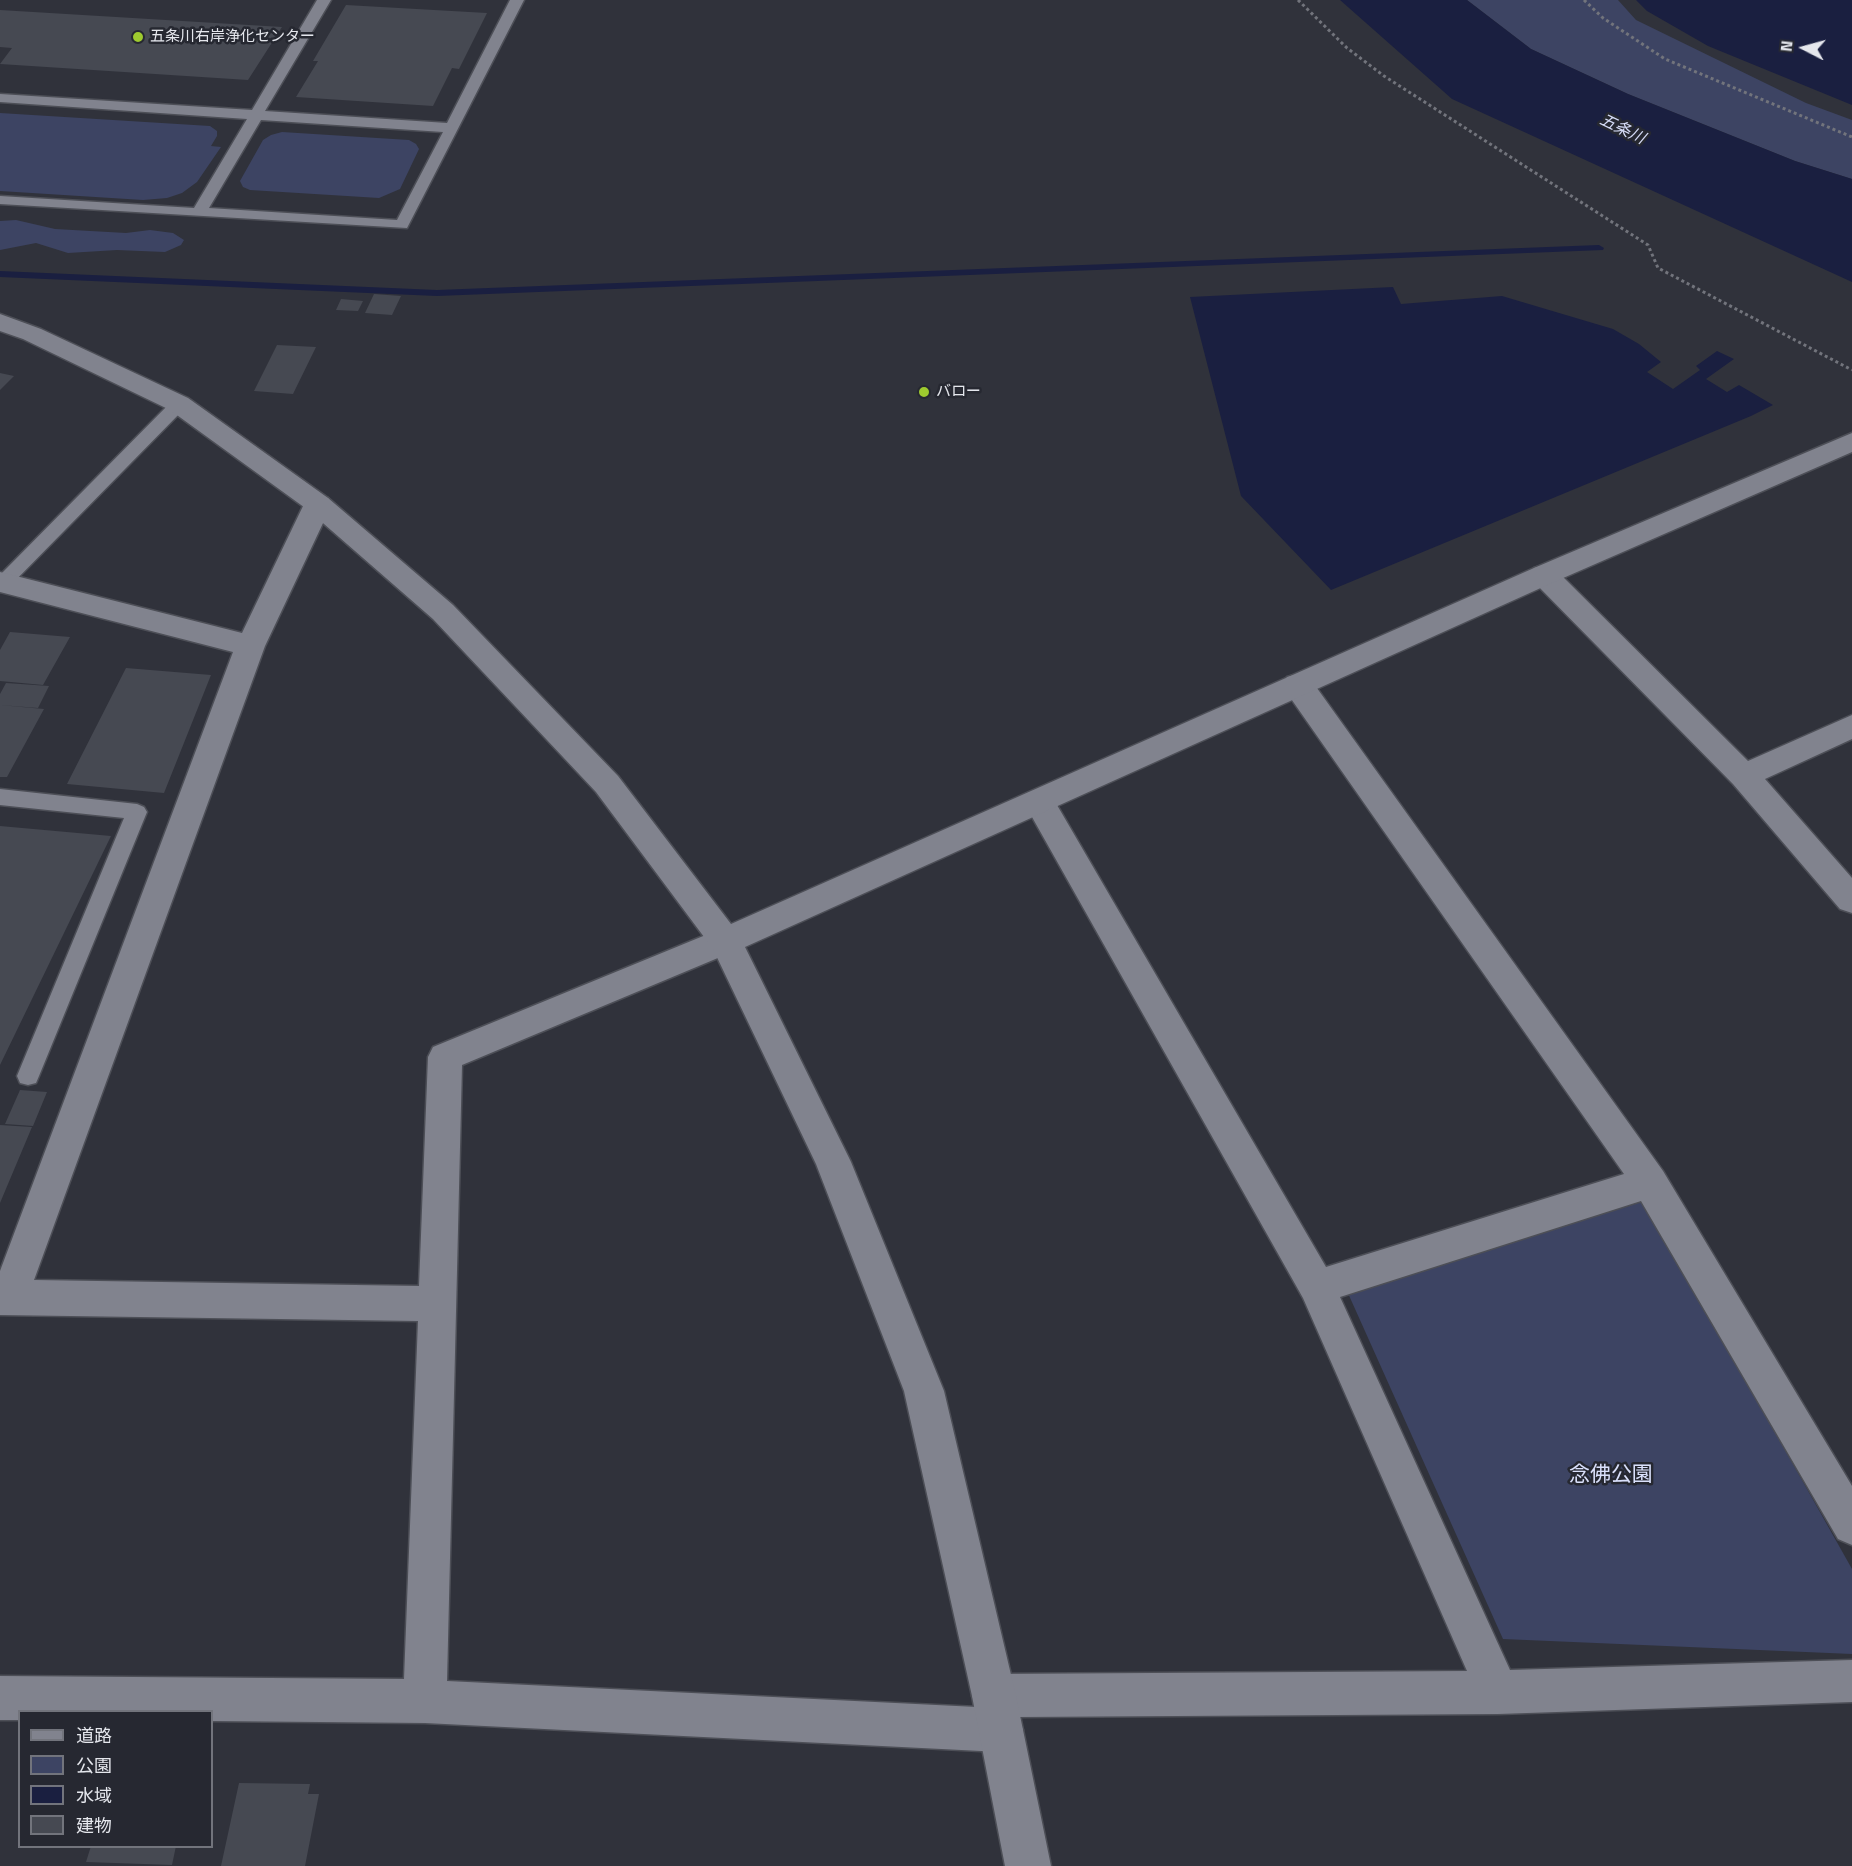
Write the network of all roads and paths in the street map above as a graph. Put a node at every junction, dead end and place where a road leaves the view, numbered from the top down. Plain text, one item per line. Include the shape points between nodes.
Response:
1 (324, 0) edge
2 (517, 0) edge
3 (1298, 0) edge
4 (1584, 0) edge
5 (0, 98) edge
6 (257, 115) junction
7 (452, 128) junction
8 (1852, 137) edge
9 (0, 200) edge
10 (199, 212) junction
11 (0, 322) edge
12 (1852, 370) edge
13 (180, 404) junction
14 (1852, 442) edge
15 (318, 504) junction
16 (1544, 575) junction
17 (1, 583) edge
18 (250, 646) junction
19 (1298, 685) junction
20 (1852, 726) edge
21 (1744, 776) junction
22 (0, 797) edge
23 (1039, 801) junction
24 (1852, 900) edge
25 (725, 941) junction
26 (28, 1076) dead end
27 (1650, 1182) junction
28 (1317, 1287) junction
29 (4, 1297) edge
30 (438, 1304) junction
31 (1852, 1525) edge
32 (1852, 1681) edge
33 (1498, 1692) junction
34 (0, 1698) edge
35 (425, 1701) junction
36 (998, 1713) junction
37 (1028, 1866) edge

1 - 6 lane
2 - 7 lane
3 - 12 path via 1347,48 1384,76 1648,245 1658,268
4 - 8 path via 1603,18 1665,59
5 - 6 lane
6 - 7 lane
6 - 10 lane
7 - 10 lane via 402,225
9 - 10 lane
11 - 13 street
13 - 15 street
13 - 17 lane
14 - 16 street
15 - 18 street
15 - 25 street via 443,612 607,784
16 - 19 street
16 - 21 street
17 - 18 street
18 - 29 street
19 - 23 street
19 - 27 street
20 - 21 street
21 - 24 street
22 - 26 lane via 137,812
23 - 25 street
23 - 28 street
25 - 30 street via 445,1057
25 - 36 street via 833,1162 924,1390
27 - 28 street
27 - 31 street
28 - 33 street
29 - 30 street
30 - 35 street
32 - 33 street
33 - 36 street
34 - 35 street
35 - 36 street
36 - 37 street

